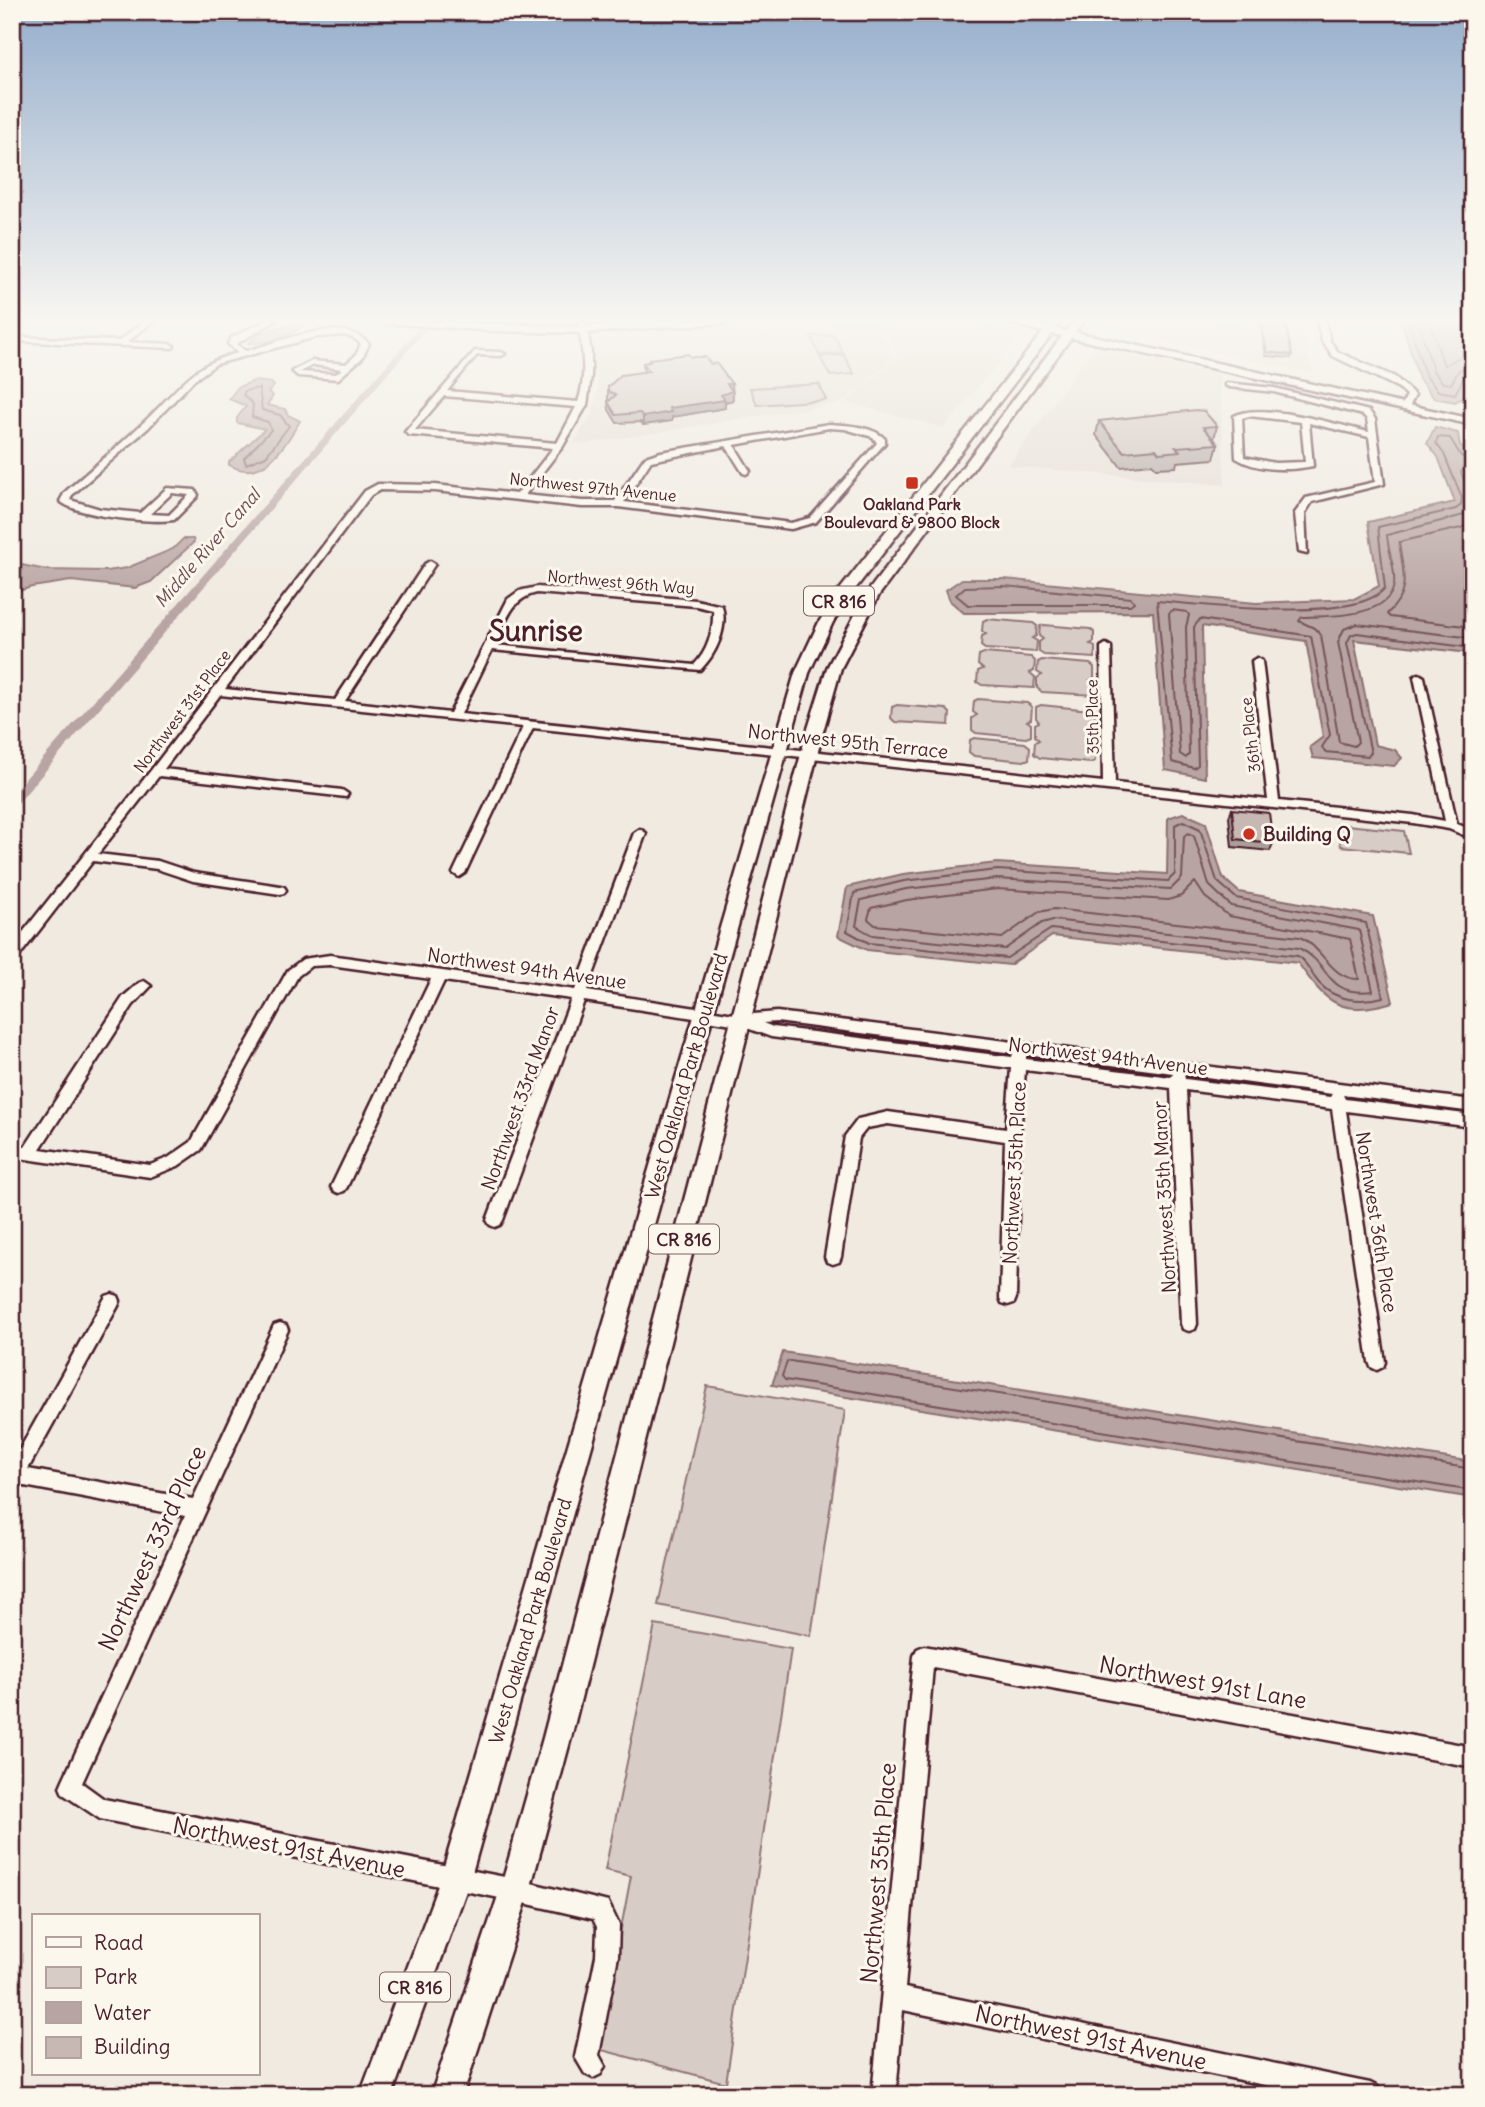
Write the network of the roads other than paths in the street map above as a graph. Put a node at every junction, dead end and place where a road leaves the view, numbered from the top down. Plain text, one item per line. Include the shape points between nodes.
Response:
1 (153, 418) edge
2 (421, 418) edge
3 (577, 418) edge
4 (989, 418) edge
5 (999, 418) edge
6 (1238, 418) edge
7 (1285, 418) edge
8 (1371, 418) edge
9 (1305, 421) junction
10 (1372, 435) junction
11 (729, 444) junction
12 (559, 446) junction
13 (746, 471) dead end
14 (379, 488) joint
15 (520, 496) junction
16 (618, 503) junction
17 (142, 516) junction
18 (1304, 552) dead end
19 (430, 564) dead end
20 (489, 647) junction
21 (1106, 648) dead end
22 (1256, 661) dead end
23 (1419, 677) dead end
24 (217, 691) junction
25 (338, 704) junction
26 (454, 716) junction
27 (530, 723) junction
28 (778, 751) junction
29 (809, 756) junction
30 (156, 772) junction
31 (1109, 787) junction
32 (342, 794) dead end
33 (1274, 804) junction
34 (1452, 826) junction
35 (640, 832) dead end
36 (1473, 835) edge
37 (90, 858) junction
38 (459, 873) dead end
39 (280, 890) dead end
40 (12, 956) edge
41 (440, 975) junction
42 (144, 986) dead end
43 (579, 995) junction
44 (704, 1013) junction
45 (741, 1020) junction
46 (1019, 1056) junction
47 (1178, 1077) junction
48 (1337, 1097) junction
49 (1473, 1106) edge
50 (1473, 1121) edge
51 (1013, 1136) junction
52 (12, 1151) edge
53 (29, 1153) junction
54 (339, 1187) dead end
55 (495, 1220) dead end
56 (833, 1257) dead end
57 (1008, 1298) dead end
58 (112, 1301) dead end
59 (1189, 1324) dead end
60 (280, 1330) dead end
61 (1377, 1362) dead end
62 (13, 1477) edge
63 (195, 1509) junction
64 (924, 1656) joint
65 (1473, 1757) edge
66 (70, 1787) joint
67 (455, 1880) junction
68 (515, 1890) junction
69 (893, 1997) junction
70 (593, 2066) dead end
71 (376, 2095) edge
72 (447, 2095) edge
73 (884, 2095) edge
74 (1370, 2095) edge

1 - 17 street via 65,501 78,508
2 - 12 street via 409,432
3 - 12 street
4 - 28 main road, West Oakland Park Boulevard / CR 816 via 843,595 810,653
5 - 29 main road, West Oakland Park Boulevard / CR 816 via 863,609 834,668
6 - 9 street via 1240,458 1297,467 1310,464
7 - 9 street
8 - 10 street
9 - 10 street
10 - 18 street via 1380,484 1310,500 1300,513
11 - 13 street
11 - 16 street via 648,459
11 - 16 street, Northwest 97th Avenue via 838,426 881,439 805,525
12 - 15 street
14 - 15 street, Northwest 97th Avenue
14 - 24 street, Northwest 31st Place via 368,493
15 - 16 street, Northwest 97th Avenue via 582,504
17 - 17 street via 170,490 194,495 171,518
19 - 25 street
20 - 20 street, Northwest 96th Way via 513,599 537,590 696,603 718,608 720,615 707,659 696,668
20 - 26 street
21 - 31 street, 35th Place
22 - 33 street, 36th Place
23 - 34 street
24 - 25 street, Northwest 95th Terrace
24 - 30 street, Northwest 31st Place
25 - 26 street, Northwest 95th Terrace
26 - 27 street, Northwest 95th Terrace
27 - 28 street, Northwest 95th Terrace
27 - 38 street
28 - 29 street, Northwest 95th Terrace
28 - 44 main road, West Oakland Park Boulevard / CR 816
29 - 31 street, Northwest 95th Terrace
29 - 45 main road, West Oakland Park Boulevard / CR 816
30 - 32 street
30 - 37 street, Northwest 31st Place
31 - 33 street, Northwest 95th Terrace
33 - 34 street, Northwest 95th Terrace
34 - 36 street, Northwest 95th Terrace
35 - 43 street, Northwest 33rd Manor
37 - 39 street via 158,865 193,877
37 - 40 street, Northwest 31st Place
41 - 43 street, Northwest 94th Avenue
41 - 53 street, Northwest 94th Avenue via 308,962 293,973 195,1146 173,1162 150,1171
41 - 54 street
42 - 53 street via 128,1001
43 - 44 street, Northwest 94th Avenue
43 - 55 street, Northwest 33rd Manor
44 - 45 street, Northwest 94th Avenue
44 - 67 main road, West Oakland Park Boulevard / CR 816
45 - 46 street, Northwest 94th Avenue via 771,1032
45 - 68 main road, West Oakland Park Boulevard / CR 816
46 - 47 street, Northwest 94th Avenue
46 - 51 street, Northwest 35th Place
47 - 48 street, Northwest 94th Avenue
47 - 59 street, Northwest 35th Manor
48 - 49 street, Northwest 94th Avenue
48 - 50 street, Northwest 94th Avenue
48 - 61 street, Northwest 36th Place
51 - 56 street via 888,1118 863,1123 852,1136
51 - 57 street, Northwest 35th Place
52 - 53 street
58 - 62 street
60 - 63 street, Northwest 33rd Place
62 - 63 street
63 - 66 street, Northwest 33rd Place
64 - 65 street, Northwest 91st Lane
64 - 69 street, Northwest 35th Place
66 - 67 street, Northwest 91st Avenue via 100,1809
67 - 68 street, Northwest 91st Avenue
67 - 71 main road, West Oakland Park Boulevard / CR 816
68 - 70 street, Northwest 91st Avenue via 600,1910 608,1925 607,1956 587,2057
68 - 72 main road, West Oakland Park Boulevard / CR 816
69 - 73 street, Northwest 35th Place
69 - 74 street, Northwest 91st Avenue

